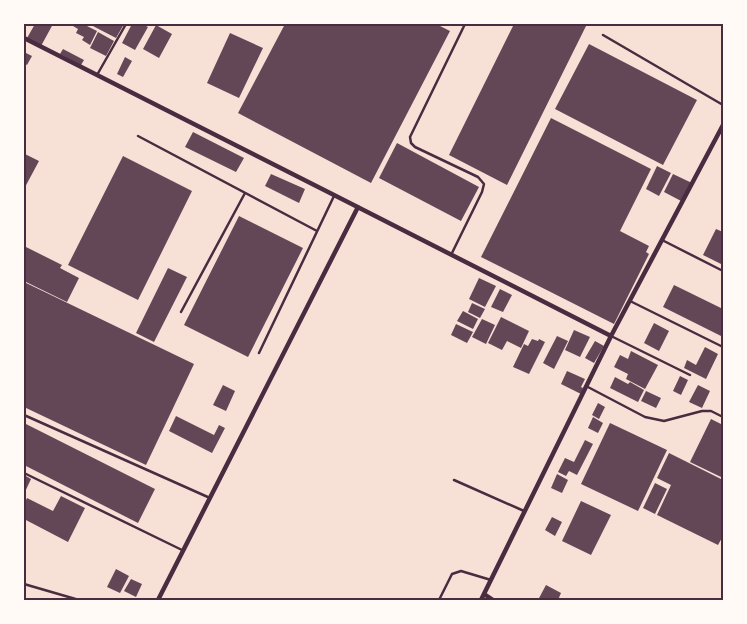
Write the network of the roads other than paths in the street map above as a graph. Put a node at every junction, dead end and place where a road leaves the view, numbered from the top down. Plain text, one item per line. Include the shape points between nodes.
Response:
1 (126, 24) edge
2 (465, 24) edge
3 (603, 36) dead end
4 (24, 38) edge
5 (97, 75) junction
6 (723, 105) edge
7 (723, 126) edge
8 (138, 136) dead end
9 (245, 193) junction
10 (334, 194) junction
11 (358, 207) junction
12 (317, 231) junction
13 (662, 240) junction
14 (451, 255) junction
15 (723, 271) edge
16 (630, 301) junction
17 (181, 312) dead end
18 (611, 336) junction
19 (723, 347) edge
20 (259, 354) dead end
21 (690, 375) dead end
22 (586, 386) junction
23 (24, 415) edge
24 (723, 417) edge
25 (24, 473) edge
26 (454, 480) dead end
27 (210, 498) junction
28 (524, 511) junction
29 (183, 551) junction
30 (491, 580) junction
31 (24, 584) edge
32 (484, 594) junction
33 (79, 600) edge
34 (158, 600) edge
35 (439, 600) edge
36 (481, 600) edge
37 (493, 600) edge

1 - 5 lane
2 - 14 lane via 410,138 415,147 478,177 484,184
3 - 6 lane
4 - 5 street
5 - 10 street
7 - 13 street
8 - 9 lane
9 - 12 lane
9 - 17 lane
10 - 11 street
10 - 12 lane
11 - 14 street
11 - 27 street
12 - 20 lane
13 - 15 lane
13 - 16 street
14 - 18 street
16 - 18 street
16 - 19 lane
18 - 21 lane
18 - 22 street
22 - 24 lane via 656,420 711,411
22 - 28 street
23 - 27 lane
25 - 29 lane
26 - 28 lane
27 - 29 street
28 - 30 street
29 - 34 street
30 - 32 street
30 - 35 lane via 461,571 452,574
31 - 33 lane
32 - 36 street
32 - 37 street

